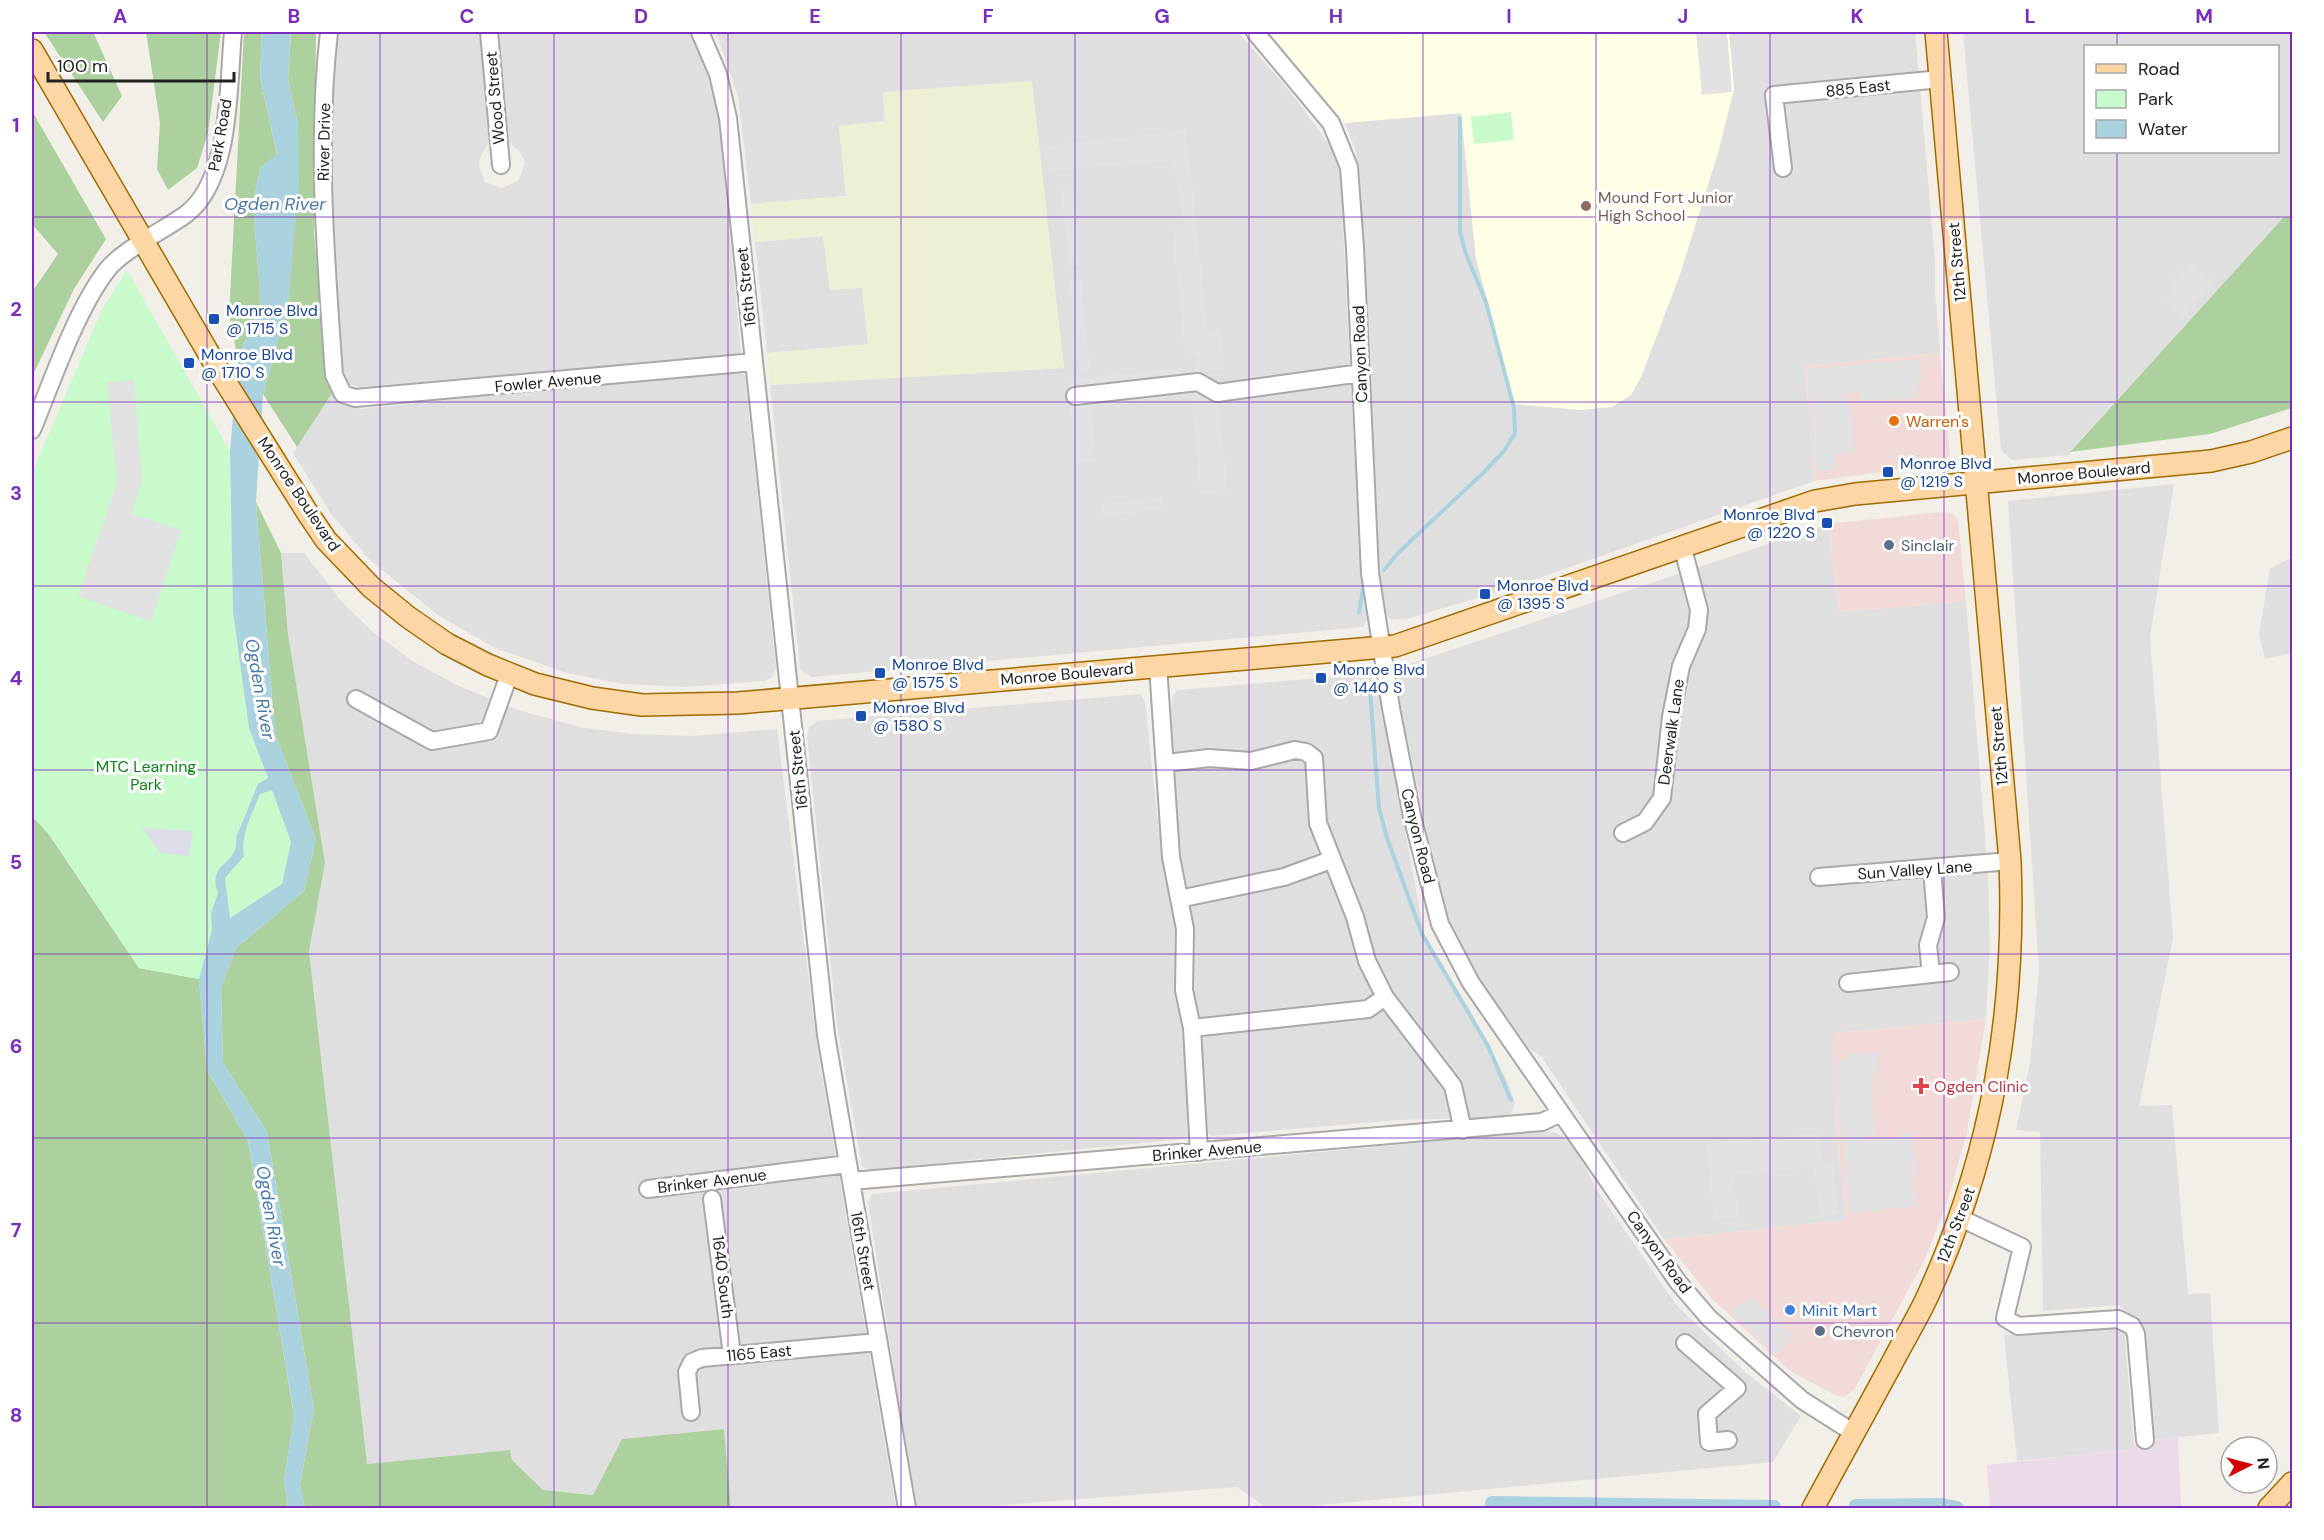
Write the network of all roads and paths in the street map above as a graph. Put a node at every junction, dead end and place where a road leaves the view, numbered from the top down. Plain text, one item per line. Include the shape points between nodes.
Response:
1 (234, 32) edge
2 (329, 32) edge
3 (489, 32) edge
4 (700, 32) edge
5 (1255, 32) edge
6 (1936, 32) edge
7 (32, 50) edge
8 (1941, 80) junction
9 (501, 165) dead end
10 (1783, 168) dead end
11 (144, 242) junction
12 (754, 362) junction
13 (1361, 373) junction
14 (343, 394) joint
15 (1075, 396) dead end
16 (32, 430) edge
17 (2292, 438) edge
18 (1976, 483) junction
19 (1682, 545) junction
20 (1382, 647) junction
21 (1158, 666) junction
22 (510, 675) junction
23 (356, 699) dead end
24 (790, 699) junction
25 (1166, 763) junction
26 (1623, 833) dead end
27 (1331, 860) junction
28 (2010, 861) junction
29 (1932, 869) junction
30 (1819, 877) dead end
31 (1179, 899) junction
32 (1950, 972) dead end
33 (1931, 974) junction
34 (1848, 983) dead end
35 (1385, 996) junction
36 (1192, 1028) junction
37 (1561, 1113) junction
38 (1463, 1130) junction
39 (1198, 1152) junction
40 (849, 1172) junction
41 (648, 1189) dead end
42 (712, 1199) dead end
43 (1960, 1218) junction
44 (878, 1342) junction
45 (1685, 1343) dead end
46 (732, 1355) junction
47 (691, 1412) dead end
48 (1854, 1433) junction
49 (1728, 1440) dead end
50 (2145, 1440) dead end
51 (2292, 1483) edge
52 (907, 1509) edge
53 (1814, 1509) edge
54 (2269, 1509) edge

1 - 11 street, Park Road via 224,134 213,177 203,197 187,213
2 - 14 street, River Drive via 325,63 324,233 334,375
3 - 9 street, Wood Street
4 - 12 street, 16th Street via 718,74 728,118
5 - 13 street, Canyon Road via 1331,123 1344,150 1352,193
6 - 8 main road, 12th Street
7 - 11 main road, Monroe Boulevard
8 - 10 street, 885 East via 1774,95
8 - 18 main road, 12th Street
11 - 16 street, Park Road via 108,268 88,298
11 - 22 main road, Monroe Boulevard via 223,378 326,540 371,587 408,617 447,644
12 - 14 street, Fowler Avenue via 355,398
12 - 24 street, 16th Street
13 - 15 street via 1217,393 1198,382
13 - 20 street, Canyon Road via 1370,573
17 - 18 main road, Monroe Boulevard via 2211,461
18 - 19 main road, Monroe Boulevard via 1815,501
18 - 28 main road, 12th Street
19 - 20 main road, Monroe Boulevard via 1446,629
19 - 26 street, Deerwalk Lane via 1699,610 1697,629 1681,666 1662,798 1645,822
20 - 21 main road, Monroe Boulevard
20 - 37 street, Canyon Road via 1412,816 1440,924 1471,983
21 - 24 main road, Monroe Boulevard
21 - 25 street
22 - 23 street via 489,731 432,741
22 - 24 main road, Monroe Boulevard via 592,698 642,705
24 - 40 street, 16th Street via 826,1035
25 - 27 street via 1209,758 1251,761 1295,750 1306,752 1314,758 1318,823
25 - 31 street via 1171,857
27 - 31 street via 1284,877
27 - 35 street via 1355,917 1367,961
28 - 29 street, Sun Valley Lane
28 - 43 main road, 12th Street via 2012,925 1996,1089
29 - 30 street, Sun Valley Lane
29 - 33 street via 1936,918 1929,945
31 - 36 street via 1185,929 1184,990
32 - 33 street
33 - 34 street
35 - 36 street via 1368,1009
35 - 38 street via 1453,1086
36 - 39 street
37 - 38 street, Brinker Avenue via 1542,1122
37 - 48 street, Canyon Road via 1672,1273 1709,1318 1802,1400
38 - 39 street, Brinker Avenue
39 - 40 street, Brinker Avenue
40 - 41 street, Brinker Avenue
40 - 44 street, 16th Street
42 - 46 street, 1640 South
43 - 48 main road, 12th Street via 1928,1295
43 - 50 street via 2022,1247 2005,1318 2019,1326 2118,1319 2132,1326 2136,1334
44 - 46 street, 1165 East
44 - 52 street, 16th Street
45 - 49 street via 1737,1388 1707,1414 1709,1442
46 - 47 street, 1165 East via 702,1358 688,1366
48 - 53 main road
51 - 54 main road

